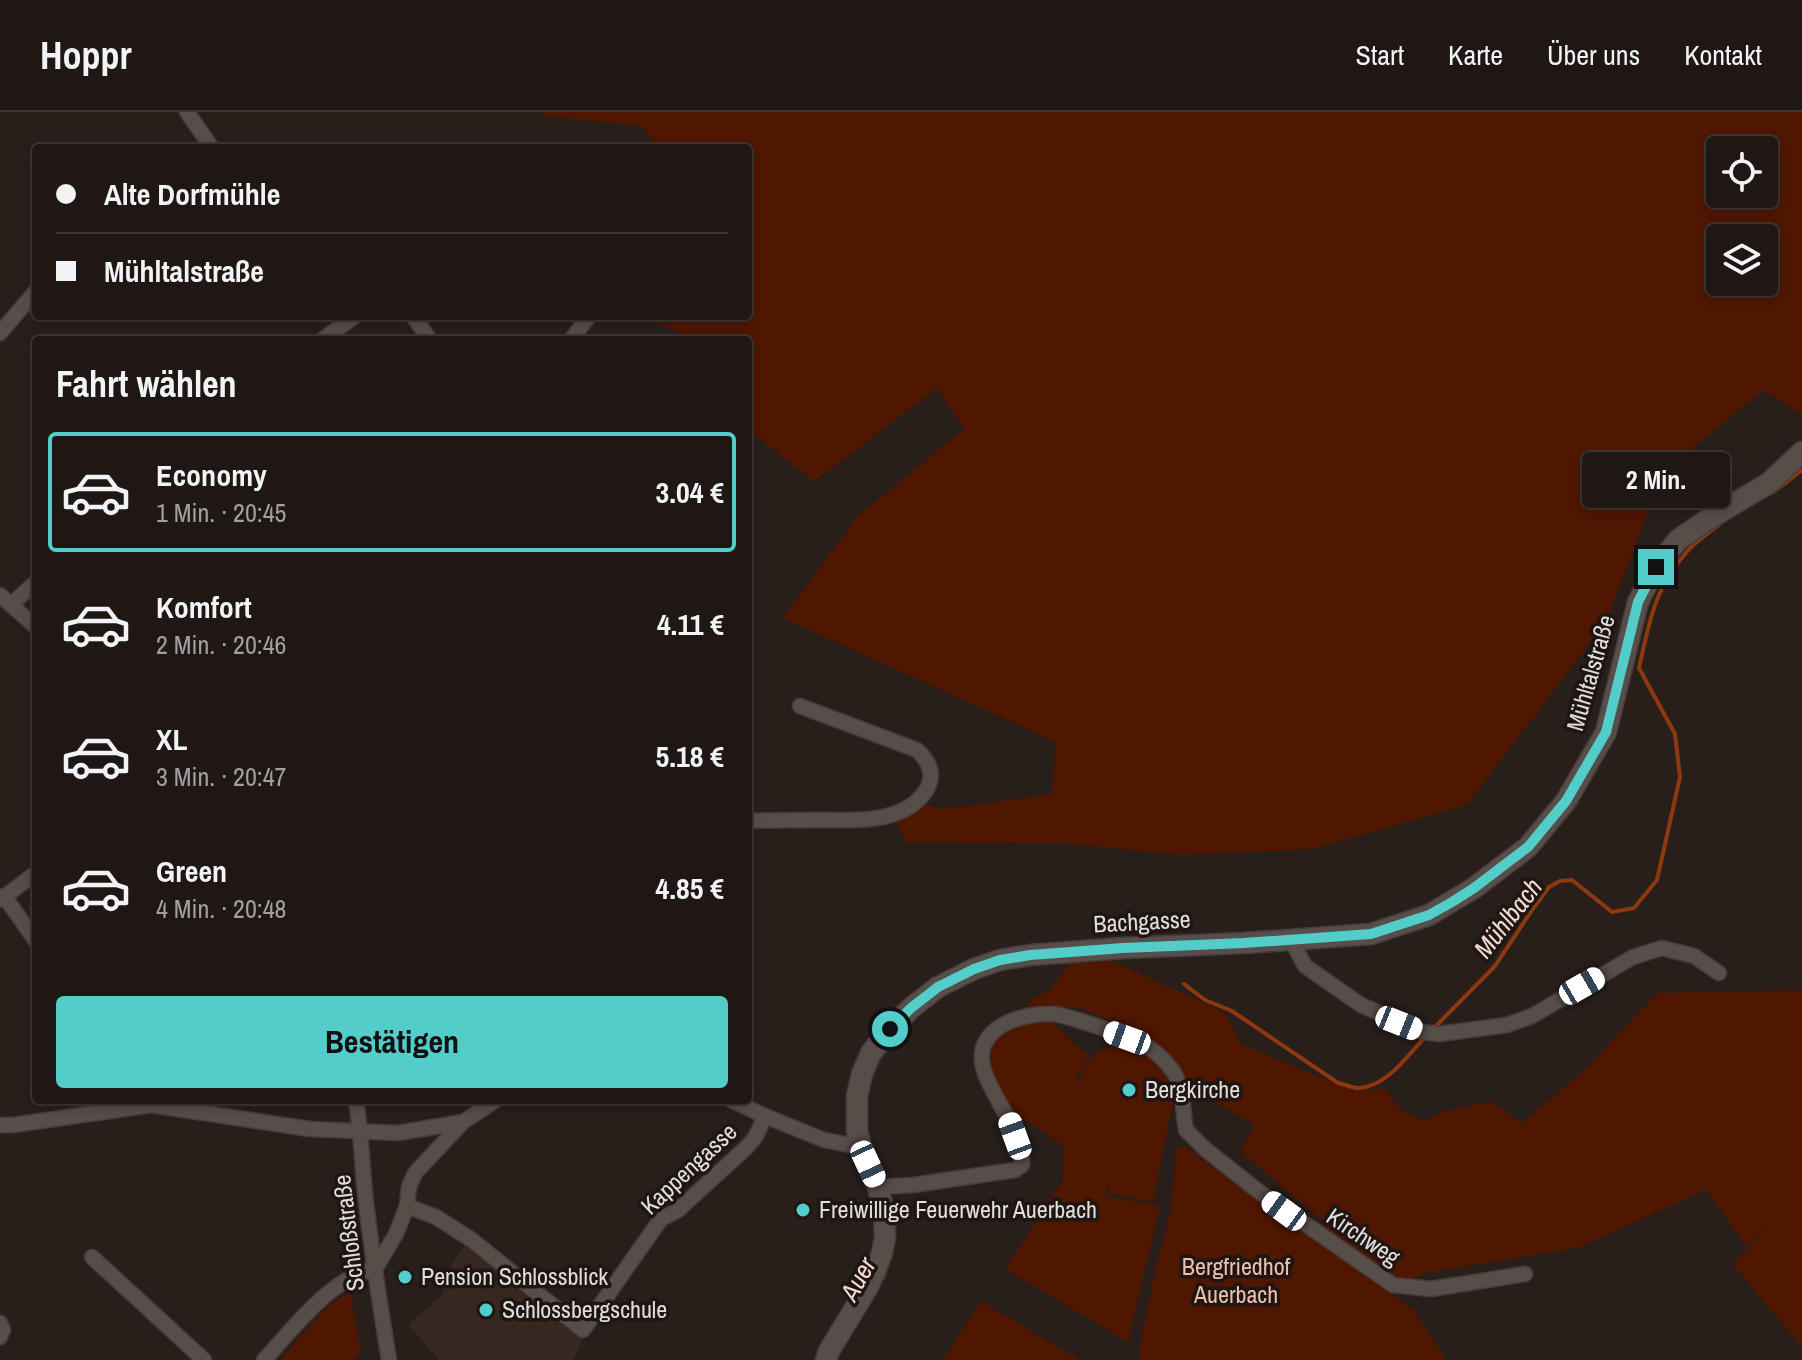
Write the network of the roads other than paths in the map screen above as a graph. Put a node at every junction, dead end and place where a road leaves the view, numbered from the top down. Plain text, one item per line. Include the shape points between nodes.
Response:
1 (187, 112) edge
2 (209, 144) edge
3 (32, 296) edge
4 (350, 320) edge
5 (0, 333) edge
6 (328, 336) edge
7 (1802, 452) edge
8 (32, 586) edge
9 (0, 595) edge
10 (12, 604) junction
11 (32, 623) edge
12 (800, 706) dead end
13 (752, 821) edge
14 (32, 876) edge
15 (2, 898) edge
16 (32, 936) edge
17 (1291, 940) junction
18 (1719, 973) dead end
19 (134, 1104) edge
20 (157, 1104) edge
21 (357, 1104) edge
22 (490, 1104) edge
23 (740, 1104) edge
24 (765, 1116) junction
25 (463, 1122) junction
26 (0, 1125) edge
27 (361, 1131) junction
28 (861, 1147) junction
29 (878, 1187) junction
30 (407, 1206) junction
31 (92, 1257) dead end
32 (375, 1269) junction
33 (1525, 1274) dead end
34 (0, 1323) edge
35 (0, 1337) edge
36 (204, 1360) edge
37 (264, 1360) edge
38 (389, 1360) edge
39 (826, 1360) edge

1 - 2 street
3 - 5 street
4 - 6 street
7 - 17 main road, Mühltalstraße via 1769,483 1678,540 1656,567 1638,602 1606,732 1566,801 1528,847 1429,915 1371,934
8 - 10 street
9 - 10 street
10 - 11 street
12 - 13 street via 917,750 929,764 930,783 915,802 875,819
14 - 15 street
15 - 16 street
17 - 18 street via 1305,966 1349,998 1428,1033 1520,1021 1633,957 1662,948 1694,956
17 - 28 main road, Bachgasse via 1030,955 974,969 911,1008 871,1053 857,1096
19 - 26 street
20 - 27 street via 310,1129
21 - 27 street, Schloßstraße
22 - 25 street
23 - 24 street
24 - 28 street via 824,1140
24 - 30 street, Kappengasse via 748,1146 677,1211 661,1219 583,1330 472,1240
25 - 27 street via 398,1133
25 - 30 street via 415,1173
27 - 32 street, Schloßstraße
28 - 29 main road, Bachgasse
29 - 33 street, Kirchweg via 1022,1165 1009,1117 986,1079 981,1055 990,1034 1013,1020 1055,1014 1141,1043 1160,1057 1183,1095 1186,1130 1205,1149 1393,1285 1431,1289
29 - 39 main road, Bachgasse via 885,1224 882,1253
30 - 32 street
31 - 36 street
32 - 37 street via 348,1279 322,1299
32 - 38 street, Schloßstraße
34 - 35 street

